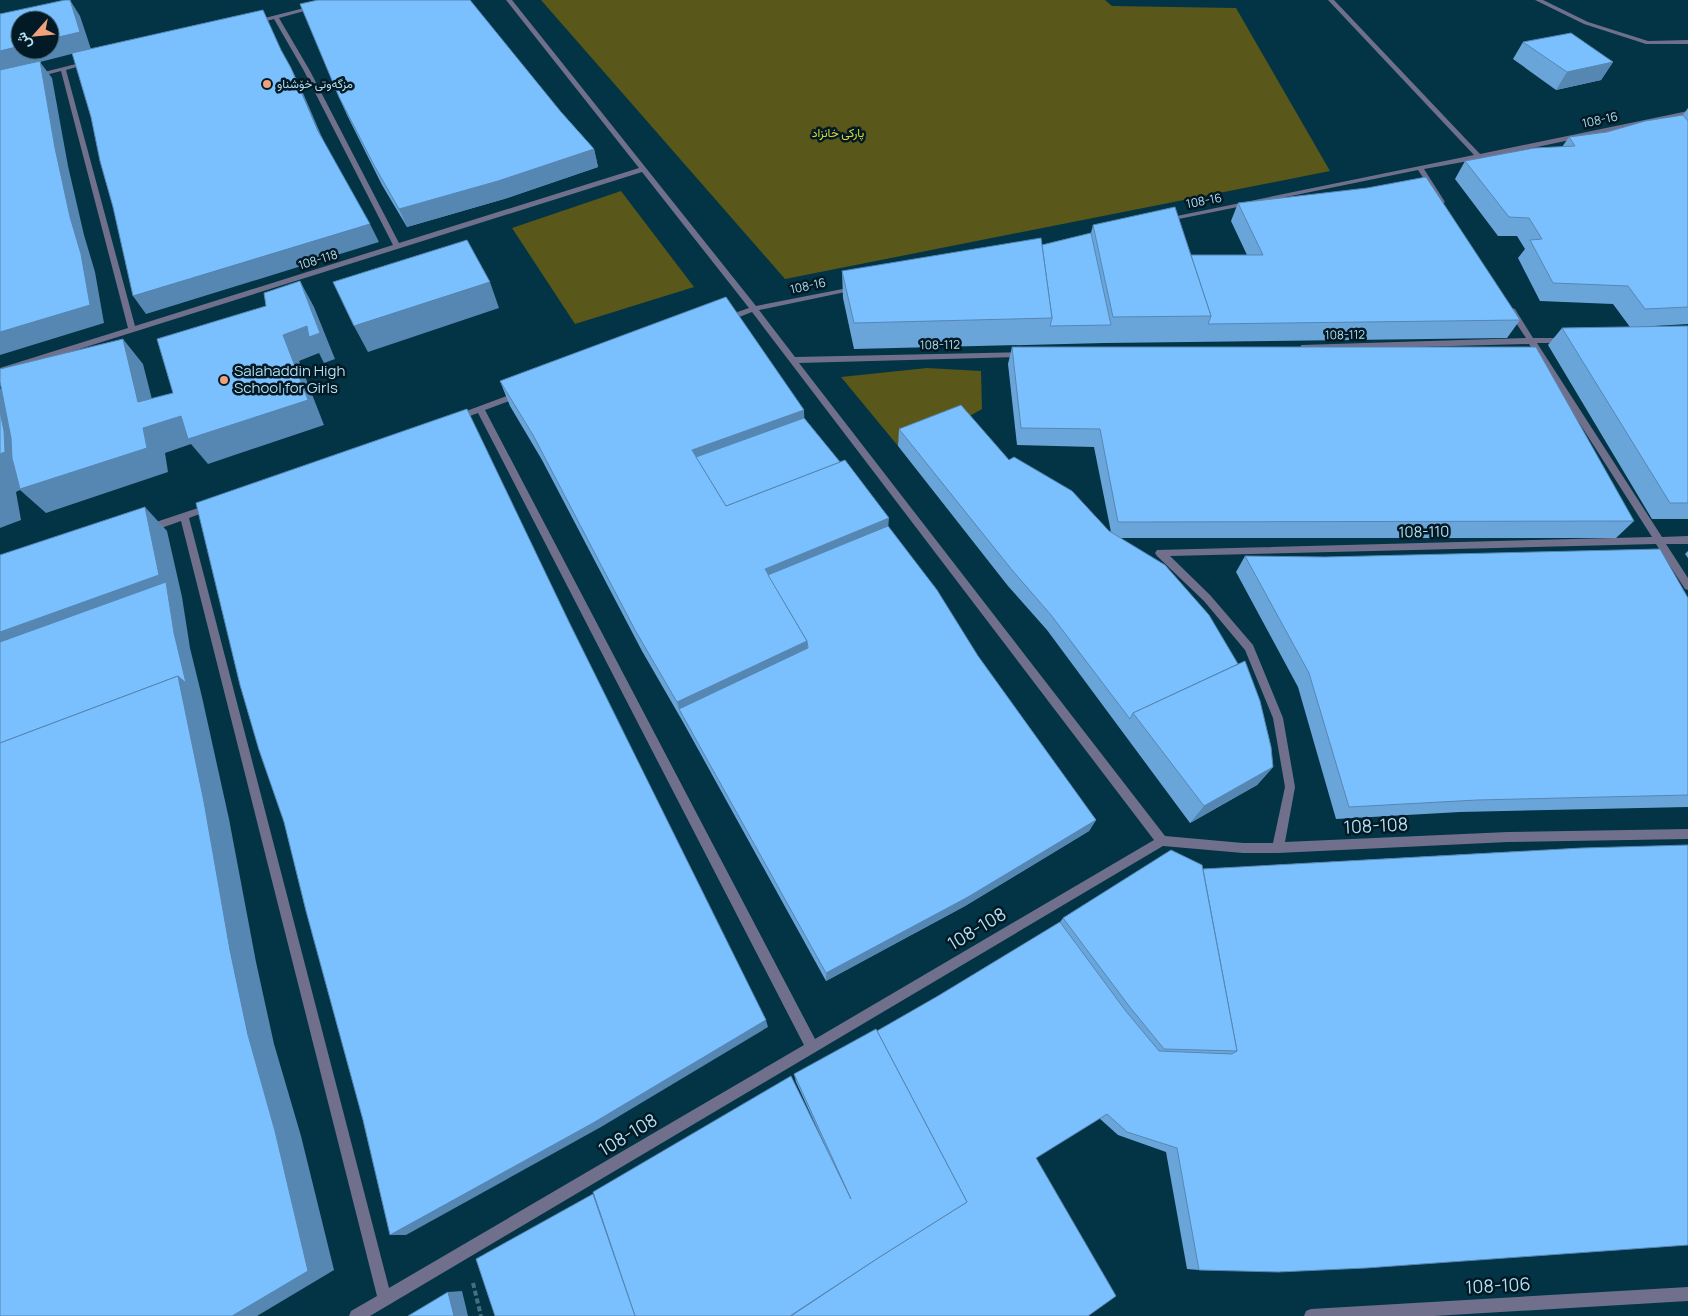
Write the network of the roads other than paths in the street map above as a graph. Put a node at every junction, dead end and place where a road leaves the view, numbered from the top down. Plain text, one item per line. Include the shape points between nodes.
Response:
1 (509, 0) edge
2 (1331, 0) edge
3 (1538, 0) edge
4 (327, 4) edge
5 (276, 17) junction
6 (247, 24) edge
7 (1688, 42) edge
8 (92, 62) edge
9 (63, 69) junction
10 (27, 78) edge
11 (1688, 113) edge
12 (1480, 157) junction
13 (643, 169) junction
14 (1421, 169) junction
15 (1447, 210) edge
16 (1155, 223) edge
17 (397, 246) junction
18 (862, 286) edge
19 (1505, 300) edge
20 (754, 309) junction
21 (718, 323) edge
22 (132, 330) junction
23 (1570, 340) edge
24 (1531, 342) junction
25 (1292, 348) edge
26 (1033, 354) edge
27 (793, 360) junction
28 (0, 371) edge
29 (526, 392) edge
30 (480, 409) junction
31 (443, 422) edge
32 (220, 503) edge
33 (184, 516) junction
34 (138, 533) edge
35 (1688, 540) edge
36 (1659, 541) junction
37 (1688, 586) edge
38 (1688, 834) edge
39 (1162, 840) junction
40 (1278, 848) junction
41 (812, 1047) junction
42 (1688, 1294) edge
43 (385, 1299) junction
44 (356, 1316) edge
45 (1311, 1316) edge

1 - 13 street
2 - 12 street
3 - 7 street via 1586,23 1648,42
4 - 5 street
5 - 6 street
5 - 17 street
8 - 9 street
9 - 10 street
9 - 22 street
11 - 12 street, 108-16
12 - 14 street, 108-16
13 - 17 street, 108-118
13 - 20 street
14 - 15 street
14 - 16 street, 108-16
17 - 22 street, 108-118
18 - 20 street, 108-16
19 - 24 street
20 - 21 street, 108-16
20 - 27 street
22 - 28 street, 108-118
23 - 24 street, 108-112
24 - 25 street, 108-112
24 - 36 street
26 - 27 street, 108-112
27 - 39 street
29 - 30 street
30 - 31 street
30 - 41 street
32 - 33 street
33 - 34 street
33 - 43 street
35 - 36 street, 108-110
36 - 37 street
36 - 40 street, 108-110 via 1160,554 1207,598 1248,648 1278,718 1290,787
38 - 40 street, 108-108
39 - 40 street, 108-108
39 - 41 street, 108-108
41 - 43 street, 108-108
42 - 45 street, 108-106
43 - 44 street, 108-108

